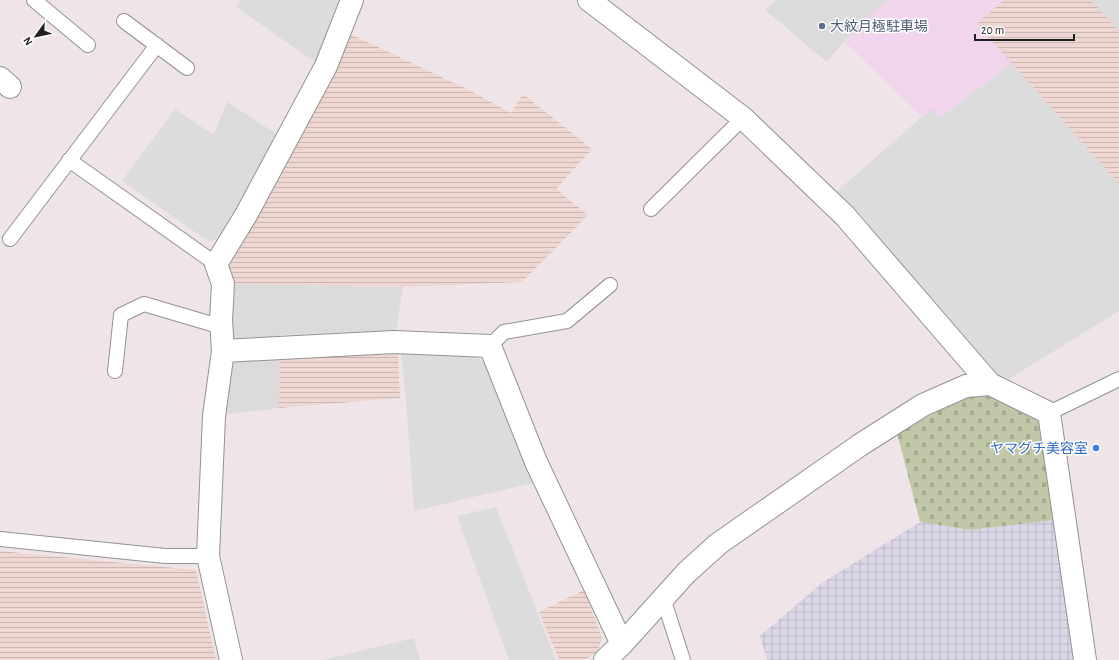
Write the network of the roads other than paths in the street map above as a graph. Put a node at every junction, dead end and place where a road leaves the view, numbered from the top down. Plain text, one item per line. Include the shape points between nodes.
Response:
1 (34, 0) edge
2 (352, 0) edge
3 (589, 0) edge
4 (124, 22) dead end
5 (88, 45) dead end
6 (156, 45) junction
7 (187, 68) dead end
8 (743, 118) junction
9 (69, 160) junction
10 (651, 209) dead end
11 (10, 240) dead end
12 (216, 264) junction
13 (610, 285) dead end
14 (222, 327) junction
15 (490, 346) junction
16 (223, 351) junction
17 (115, 372) dead end
18 (1119, 379) edge
19 (990, 384) junction
20 (1049, 414) junction
21 (0, 539) edge
22 (208, 556) junction
23 (663, 598) junction
24 (622, 644) junction
25 (231, 660) edge
26 (605, 660) edge
27 (683, 660) edge
28 (1085, 660) edge

1 - 5 lane
2 - 12 street via 326,66 246,215
3 - 8 street
4 - 6 lane
6 - 7 lane
6 - 9 lane
8 - 10 lane
8 - 19 street via 845,216
9 - 11 lane
9 - 12 lane
12 - 14 street via 224,284
13 - 15 lane via 567,321 504,332
14 - 16 street
14 - 17 lane via 144,304 120,315
15 - 16 street via 394,342
15 - 24 street via 536,462
16 - 22 street via 214,416
18 - 20 lane
19 - 20 street
19 - 23 street via 966,386 923,405 860,445 718,544
20 - 28 street
21 - 22 lane via 165,556
22 - 25 street
23 - 24 street
23 - 27 lane
24 - 26 street

